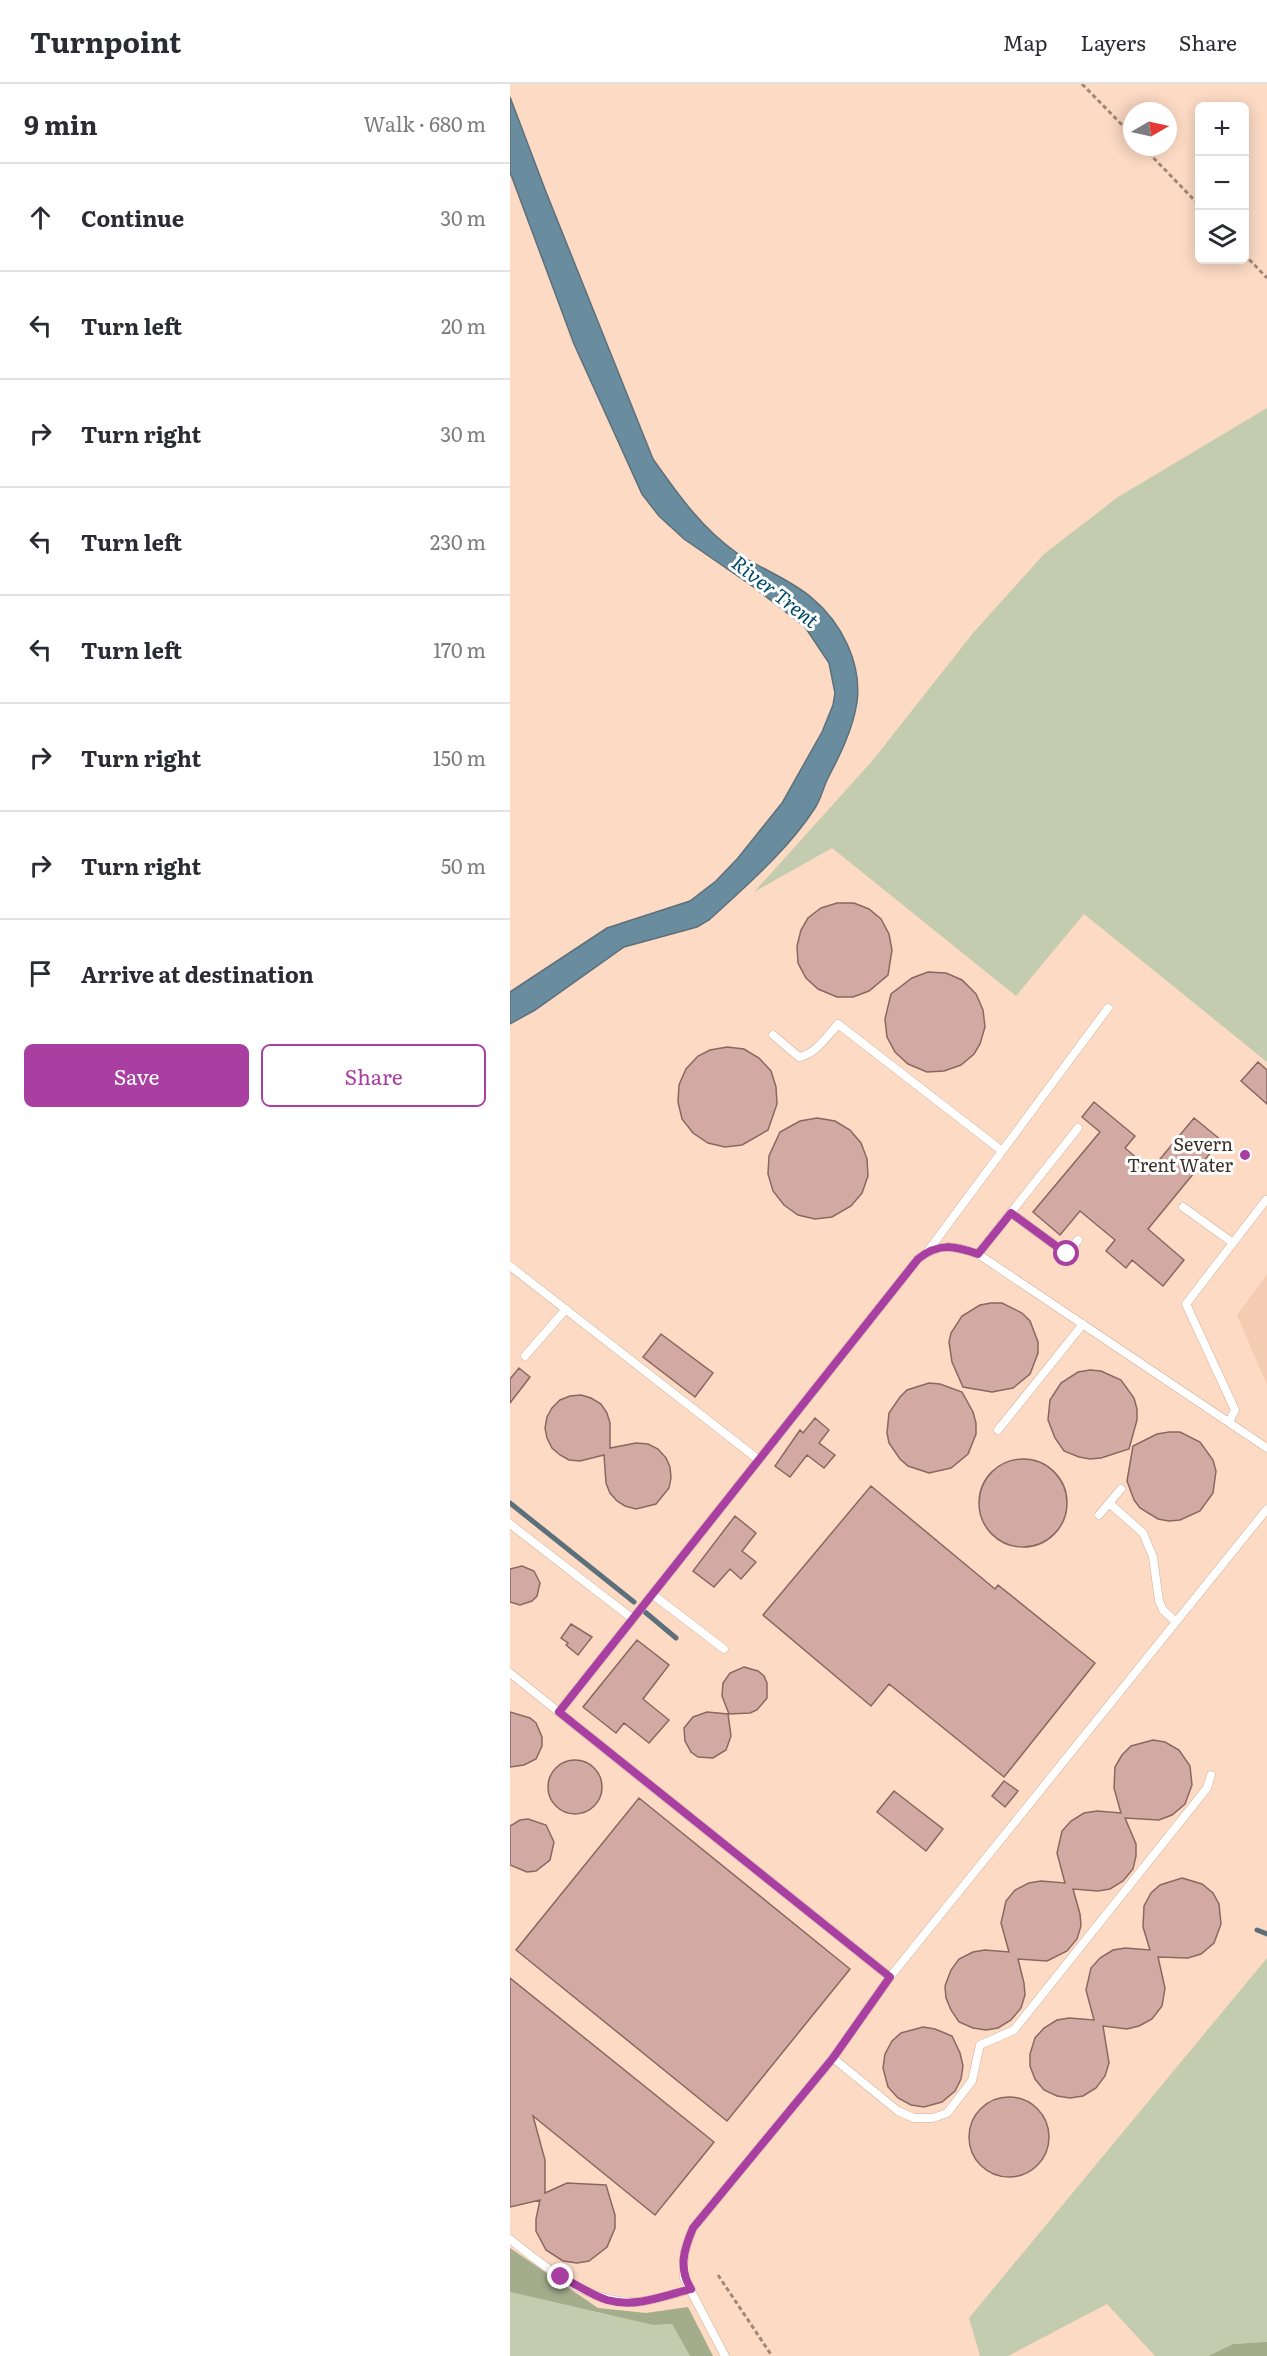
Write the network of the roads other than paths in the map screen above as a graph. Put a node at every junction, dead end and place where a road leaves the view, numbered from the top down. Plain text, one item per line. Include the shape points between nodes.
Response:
1 (1108, 1008) dead end
2 (773, 1035) dead end
3 (1078, 1128) dead end
4 (1002, 1151) junction
5 (1266, 1200) edge
6 (1183, 1207) dead end
7 (1011, 1213) junction
8 (1078, 1240) dead end
9 (1233, 1243) junction
10 (928, 1251) junction
11 (978, 1254) junction
12 (510, 1266) edge
13 (566, 1309) junction
14 (1083, 1324) junction
15 (525, 1356) dead end
16 (1229, 1422) junction
17 (998, 1430) dead end
18 (1267, 1448) edge
19 (759, 1460) junction
20 (1121, 1489) dead end
21 (1109, 1503) junction
22 (1267, 1509) edge
23 (1099, 1515) dead end
24 (510, 1524) edge
25 (652, 1594) junction
26 (633, 1619) junction
27 (1176, 1622) junction
28 (724, 1649) dead end
29 (510, 1673) edge
30 (559, 1712) junction
31 (1210, 1775) dead end
32 (890, 1977) junction
33 (833, 2058) junction
34 (510, 2239) edge
35 (691, 2289) junction
36 (725, 2356) edge

1 - 4 lane
2 - 4 lane via 799,1056 806,1055 838,1024
3 - 7 lane
4 - 10 lane
5 - 9 lane
6 - 9 lane
7 - 8 lane via 1067,1254
7 - 11 lane
9 - 16 lane via 1186,1304 1234,1410
10 - 11 lane via 949,1246
10 - 19 lane
11 - 14 lane
12 - 13 lane
13 - 15 lane
13 - 19 lane
14 - 16 lane
14 - 17 lane
16 - 18 lane
19 - 25 lane
20 - 21 lane
21 - 23 lane
21 - 27 lane via 1143,1533 1153,1557 1162,1610
22 - 27 lane
24 - 26 lane
25 - 26 lane
25 - 28 lane
26 - 30 lane
27 - 32 lane
29 - 30 lane
30 - 32 lane
31 - 33 lane via 1207,1788 1014,2030 980,2045 972,2081 947,2113 914,2118 898,2111
32 - 33 lane
33 - 35 lane via 693,2228 682,2264
34 - 35 lane via 561,2277 607,2300 639,2302
35 - 36 lane

